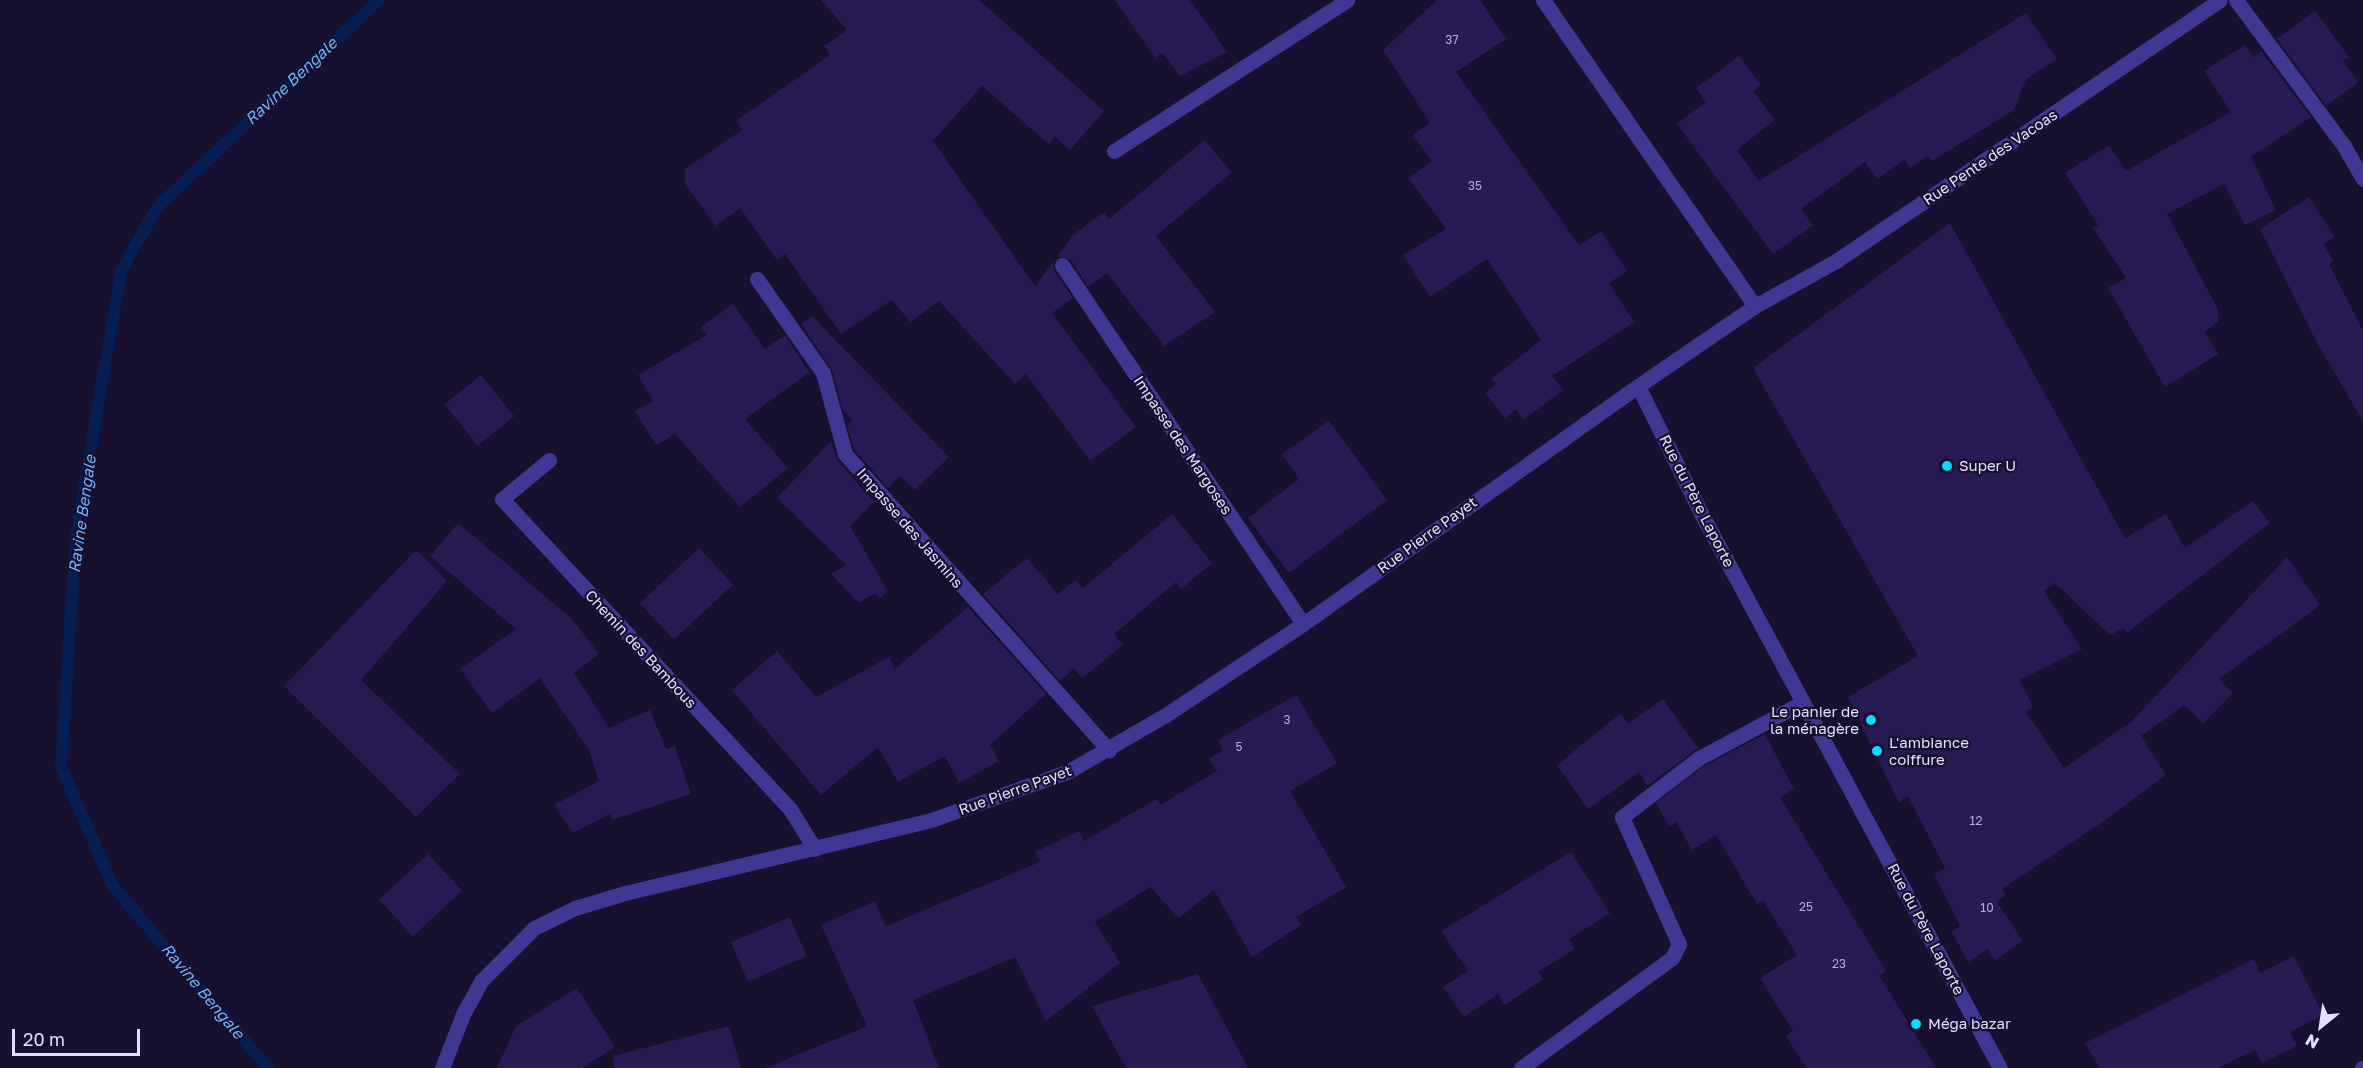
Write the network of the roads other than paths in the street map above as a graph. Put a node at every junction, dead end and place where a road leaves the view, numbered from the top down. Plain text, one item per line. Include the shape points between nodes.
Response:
1 (1347, 0) edge
2 (1543, 0) edge
3 (2220, 0) edge
4 (2236, 0) edge
5 (1114, 151) dead end
6 (2363, 179) edge
7 (1062, 265) dead end
8 (757, 279) dead end
9 (1755, 306) junction
10 (1638, 386) junction
11 (549, 460) dead end
12 (1303, 624) junction
13 (1803, 702) junction
14 (1109, 750) junction
15 (815, 849) junction
16 (442, 1068) edge
17 (1521, 1068) edge
18 (2000, 1068) edge

1 - 5 street
2 - 9 street
3 - 9 street, Rue Pente des Vacoas via 1836,261
4 - 6 street via 2344,146
7 - 12 street, Impasse des Margoses
8 - 14 street, Impasse des Jasmins via 823,373 844,454
9 - 10 street
10 - 12 street, Rue Pierre Payet
10 - 13 street, Rue du Père Laporte
11 - 15 street, Chemin des Bambous via 502,499 790,809
12 - 14 street, Rue Pierre Payet
13 - 17 street via 1699,758 1622,817 1679,944 1672,958
13 - 18 street, Rue du Père Laporte
14 - 15 street, Rue Pierre Payet via 1016,793
15 - 16 street, Rue Pierre Payet via 625,893 575,908 534,928 482,980 463,1014

